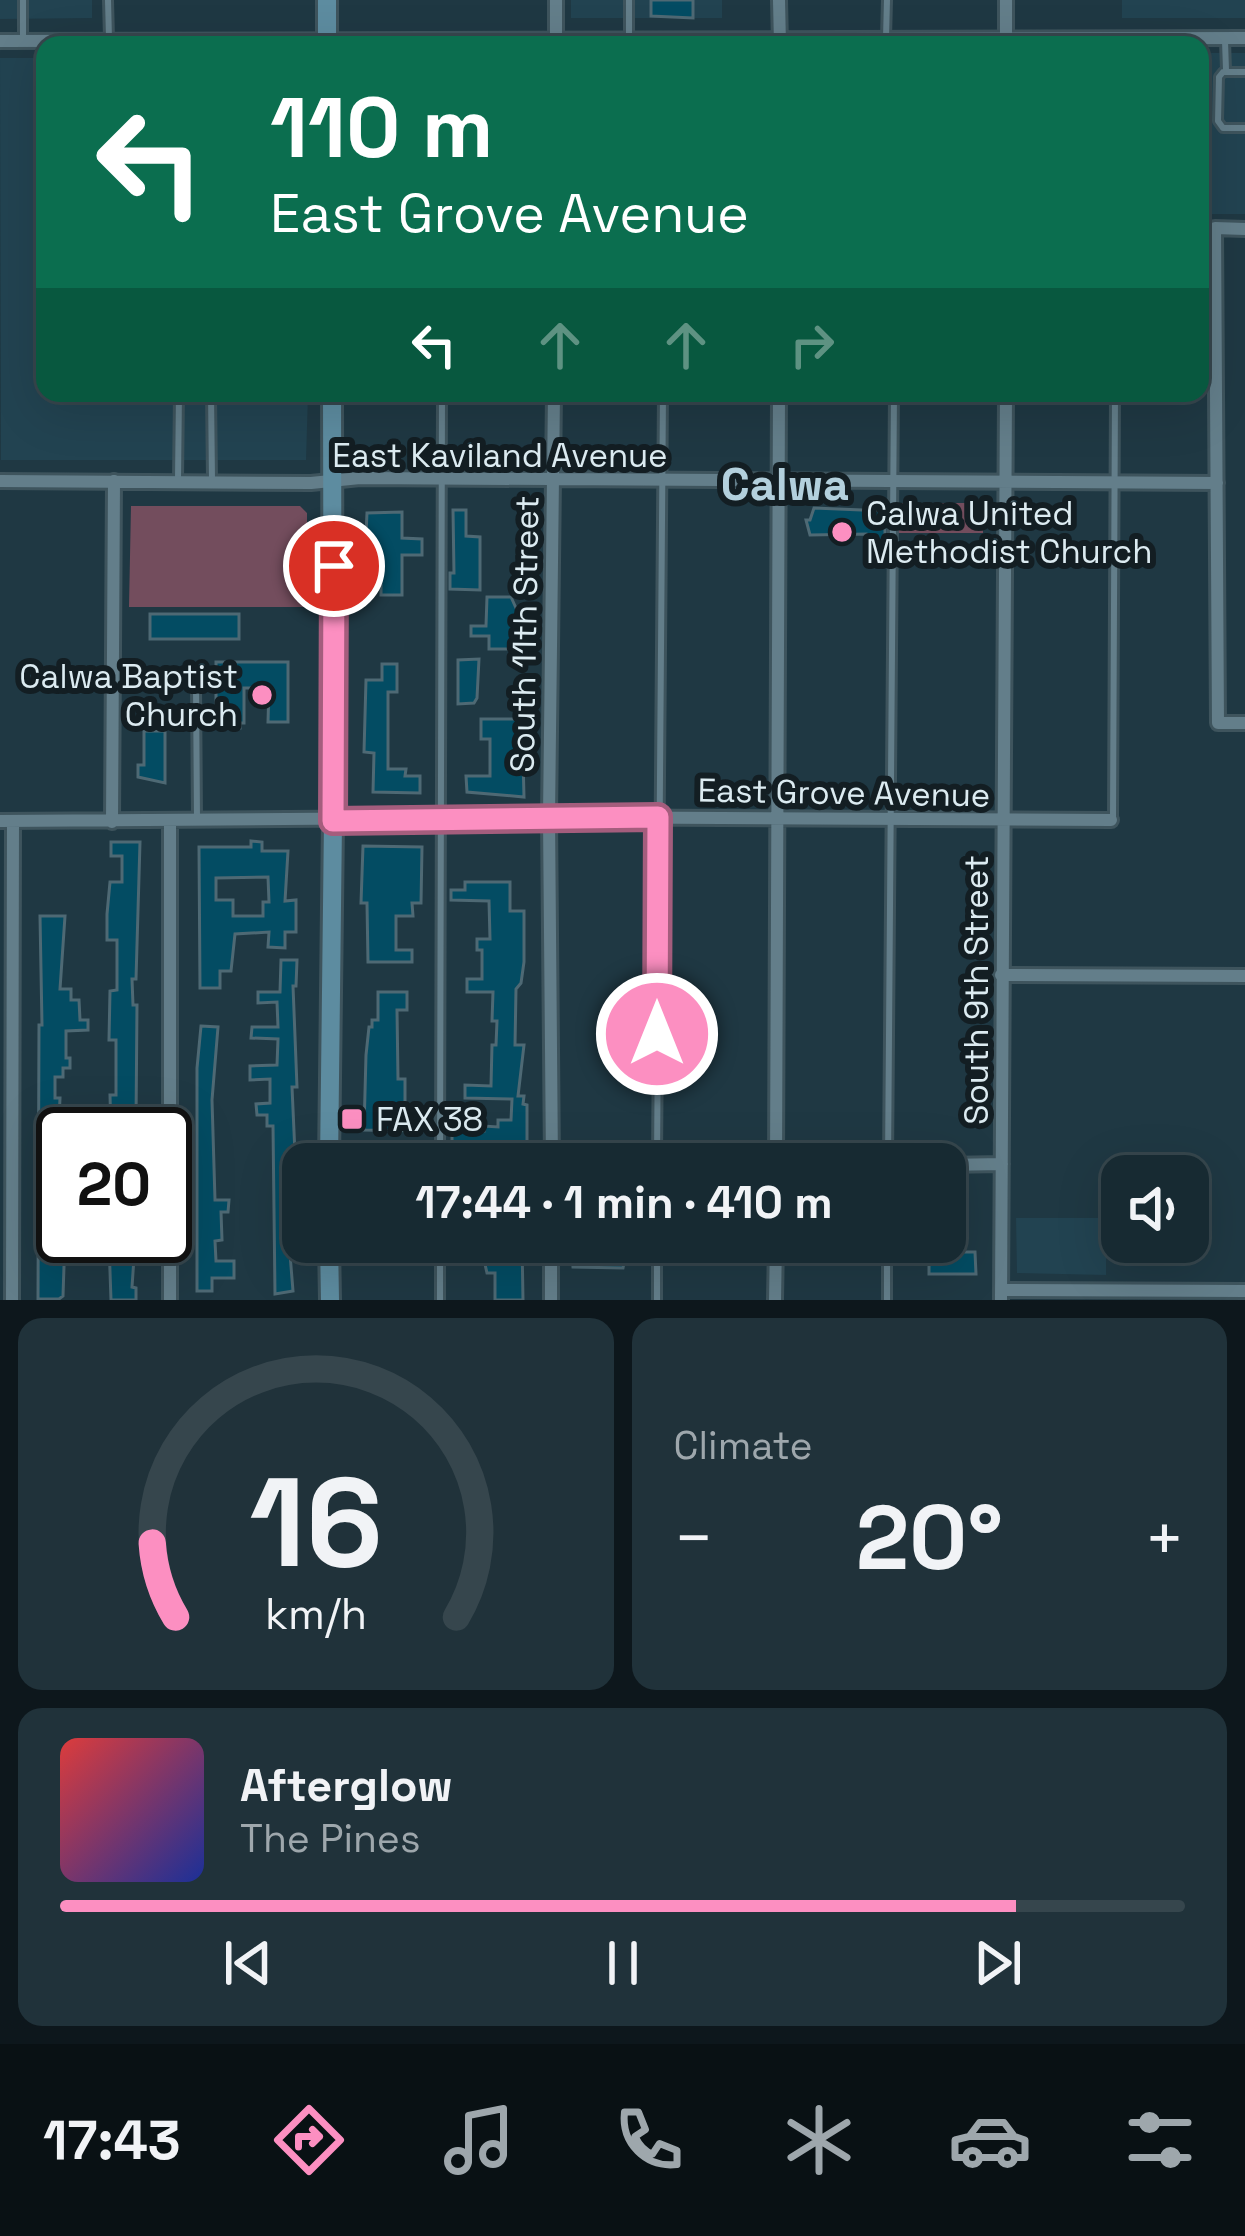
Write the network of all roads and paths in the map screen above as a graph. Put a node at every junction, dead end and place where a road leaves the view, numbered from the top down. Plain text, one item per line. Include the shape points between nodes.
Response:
1 (23, 0) edge
2 (108, 0) edge
3 (327, 0) edge
4 (556, 0) edge
5 (629, 0) edge
6 (779, 0) edge
7 (887, 0) edge
8 (1006, 0) edge
9 (109, 36) edge
10 (327, 36) edge
11 (556, 36) edge
12 (629, 36) edge
13 (780, 36) edge
14 (886, 36) edge
15 (1006, 36) edge
16 (1209, 38) edge
17 (1224, 38) junction
18 (1245, 38) edge
19 (0, 41) edge
20 (23, 41) junction
21 (36, 41) edge
22 (1226, 72) junction
23 (1245, 72) edge
24 (1245, 128) edge
25 (1209, 228) edge
26 (1245, 229) edge
27 (1209, 256) edge
28 (178, 402) edge
29 (211, 402) edge
30 (332, 402) edge
31 (442, 402) edge
32 (554, 402) edge
33 (663, 402) edge
34 (779, 402) edge
35 (894, 402) edge
36 (1006, 402) edge
37 (1115, 402) edge
38 (442, 479) junction
39 (178, 480) junction
40 (212, 480) junction
41 (554, 480) junction
42 (0, 481) edge
43 (114, 481) junction
44 (334, 481) junction
45 (664, 481) junction
46 (1006, 481) junction
47 (780, 482) junction
48 (895, 482) junction
49 (1115, 482) junction
50 (1217, 483) junction
51 (196, 685) dead end
52 (1245, 723) edge
53 (548, 817) junction
54 (658, 817) junction
55 (775, 817) junction
56 (440, 818) junction
57 (1111, 820) joint
58 (170, 821) junction
59 (197, 821) junction
60 (333, 821) junction
61 (1004, 821) junction
62 (7, 822) edge
63 (112, 822) junction
64 (893, 822) junction
65 (1001, 975) junction
66 (1245, 976) edge
67 (328, 1143) edge
68 (440, 1143) edge
69 (551, 1143) edge
70 (656, 1143) edge
71 (776, 1143) edge
72 (888, 1143) edge
73 (1002, 1164) junction
74 (966, 1165) edge
75 (329, 1263) edge
76 (440, 1263) edge
77 (551, 1263) edge
78 (657, 1263) edge
79 (776, 1263) edge
80 (887, 1263) edge
81 (1245, 1291) edge
82 (1001, 1295) edge
83 (11, 1300) edge
84 (170, 1300) edge
85 (330, 1300) edge
86 (440, 1300) edge
87 (551, 1300) edge
88 (657, 1300) edge
89 (775, 1300) edge
90 (887, 1300) edge

1 - 20 lane
2 - 9 lane
3 - 10 main road
4 - 11 street
5 - 12 lane
6 - 13 street
7 - 14 lane
8 - 15 street
16 - 17 street
17 - 18 street
17 - 22 lane
19 - 20 street
20 - 21 street
22 - 23 lane
22 - 24 lane via 1219,77 1218,121
25 - 26 street
27 - 50 street
28 - 39 lane
29 - 40 lane
30 - 44 main road
31 - 38 lane
32 - 41 street, South 11th Street
33 - 45 lane
34 - 47 street
35 - 48 lane
36 - 46 street, South 9th Street
37 - 49 lane
38 - 41 street, East Kaviland Avenue
38 - 44 street, East Kaviland Avenue
38 - 56 lane
39 - 40 street, East Kaviland Avenue
39 - 43 street, East Kaviland Avenue
40 - 44 street, East Kaviland Avenue
41 - 45 street, East Kaviland Avenue
41 - 53 street, South 11th Street
42 - 43 street, East Kaviland Avenue
43 - 63 street
44 - 60 main road
45 - 47 street, East Kaviland Avenue
45 - 54 lane
46 - 48 street, East Kaviland Avenue
46 - 49 street, East Kaviland Avenue
46 - 61 street, South 9th Street
47 - 48 street, East Kaviland Avenue
47 - 55 street
48 - 64 lane
49 - 50 street, East Kaviland Avenue
49 - 57 lane
50 - 52 street via 1218,723
51 - 59 lane
53 - 54 street, East Grove Avenue
53 - 56 street, East Grove Avenue
53 - 69 street, South 11th Street
54 - 55 street, East Grove Avenue
54 - 70 lane
55 - 64 street, East Grove Avenue
55 - 71 street
56 - 60 street, East Grove Avenue
56 - 68 lane
57 - 61 street, East Grove Avenue
58 - 59 street, East Grove Avenue
58 - 63 street, East Grove Avenue
58 - 84 street
59 - 60 street, East Grove Avenue
60 - 67 main road
61 - 64 street, East Grove Avenue
61 - 65 street, South 9th Street
62 - 63 street, East Grove Avenue
62 - 83 street
64 - 72 lane
65 - 66 street
65 - 73 street, South 9th Street
73 - 74 street
73 - 82 street, South 9th Street
75 - 85 main road
76 - 86 lane
77 - 87 street
78 - 88 lane
79 - 89 street
80 - 90 lane
81 - 82 street

